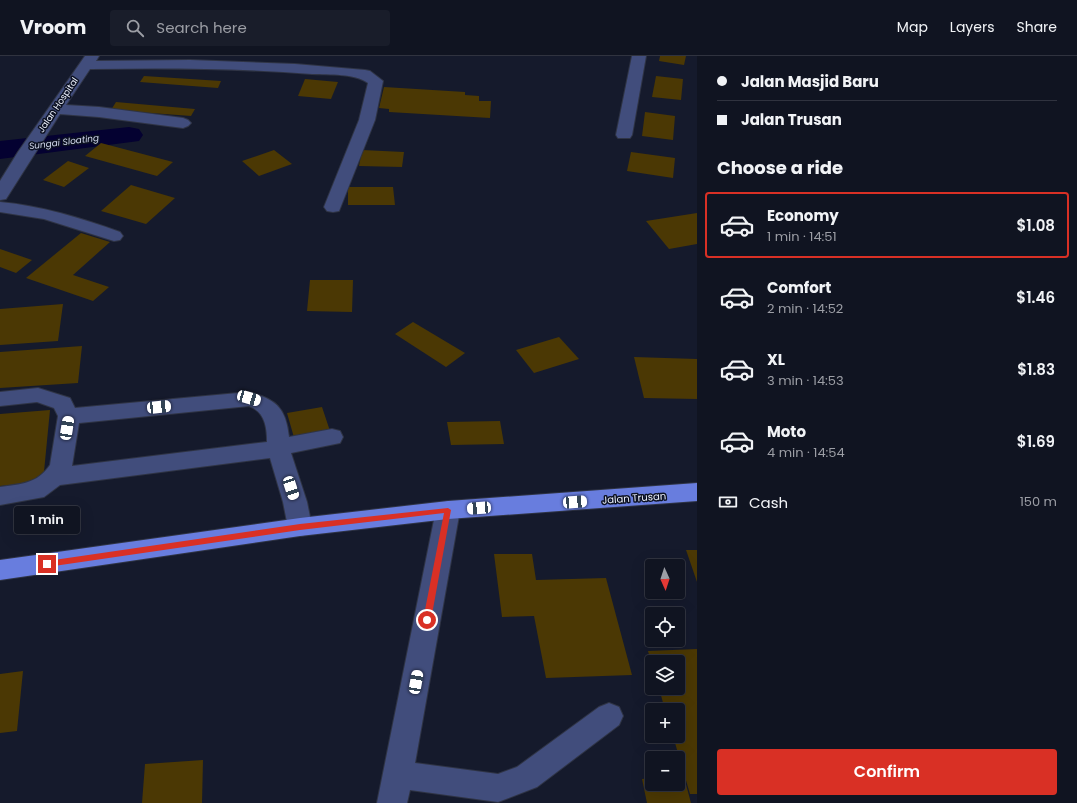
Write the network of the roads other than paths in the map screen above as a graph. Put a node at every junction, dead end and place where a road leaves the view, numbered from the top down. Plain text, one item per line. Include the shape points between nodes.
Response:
1 (639, 56) edge
2 (191, 60) edge
3 (88, 61) edge
4 (55, 109) junction
5 (183, 123) dead end
6 (624, 136) dead end
7 (0, 196) edge
8 (332, 206) dead end
9 (0, 207) edge
10 (114, 236) dead end
11 (0, 399) edge
12 (69, 416) junction
13 (332, 437) dead end
14 (278, 447) junction
15 (54, 478) junction
16 (697, 492) edge
17 (0, 496) edge
18 (448, 510) junction
19 (300, 527) junction
20 (0, 570) edge
21 (609, 716) dead end
22 (398, 775) junction
23 (392, 803) edge

1 - 6 street
2 - 3 street
2 - 8 street via 340,71 365,74 376,81 367,120
3 - 4 street, Jalan Hospital
4 - 5 street
4 - 7 street, Jalan Hospital
9 - 10 street via 30,209 63,217
11 - 12 street via 38,395 62,403
12 - 14 street via 249,398 269,409 275,423
12 - 15 street via 61,466
13 - 14 street
14 - 15 street
14 - 19 street
15 - 17 street via 36,491
16 - 18 main road, Jalan Trusan
18 - 19 main road, Jalan Trusan
18 - 22 street
19 - 20 main road, Jalan Trusan
21 - 22 street via 527,777 498,788
22 - 23 street

